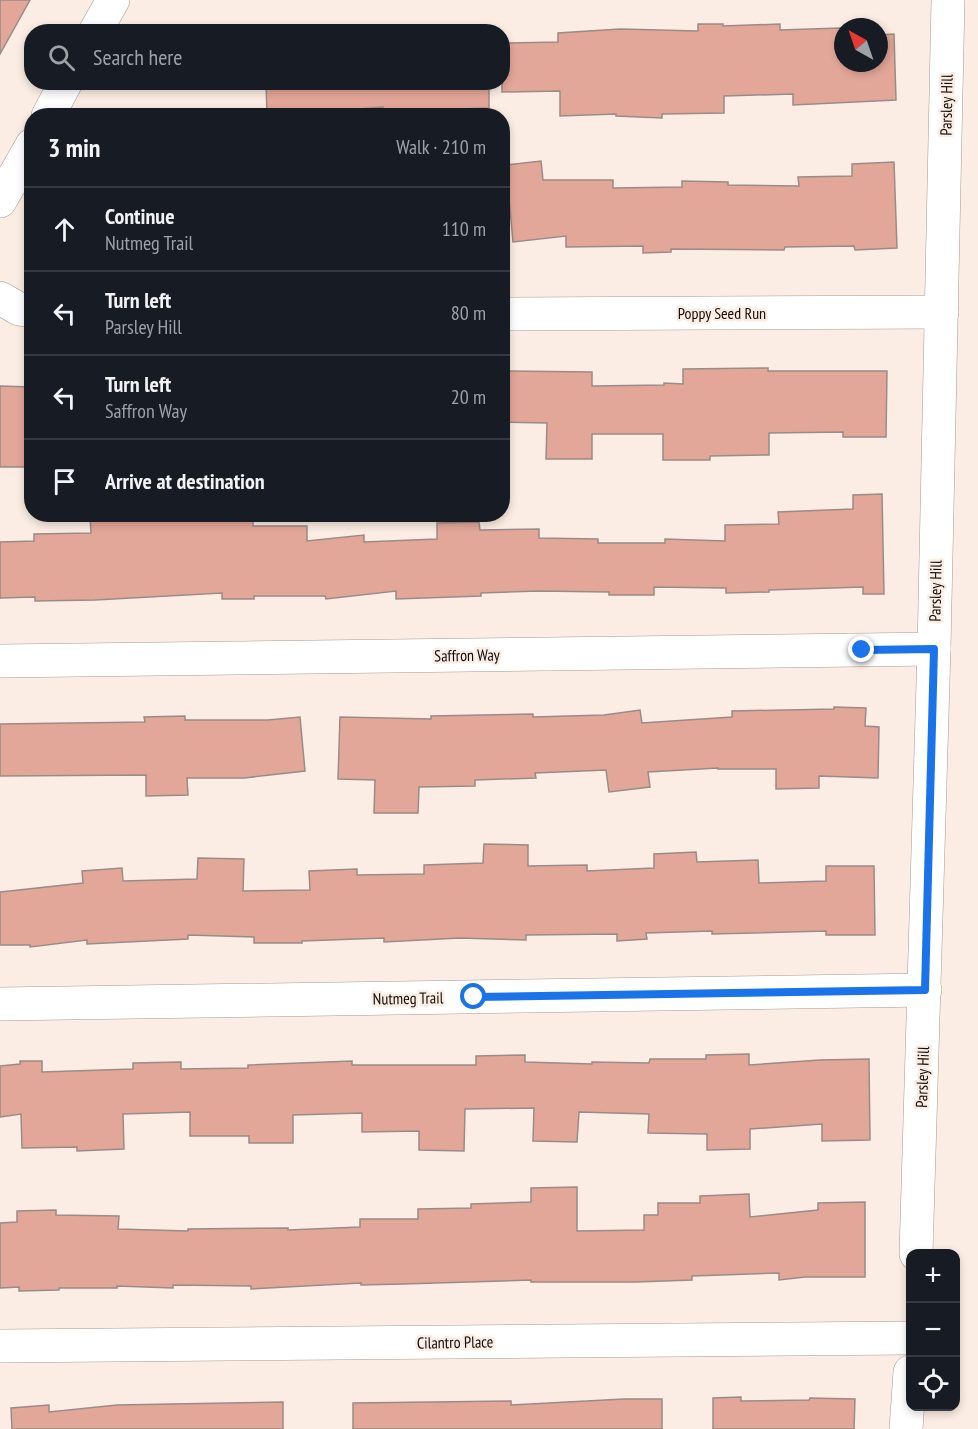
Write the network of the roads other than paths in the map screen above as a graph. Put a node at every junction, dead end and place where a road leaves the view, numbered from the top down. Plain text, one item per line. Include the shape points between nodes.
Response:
1 (113, 0) edge
2 (948, 0) edge
3 (100, 24) edge
4 (62, 90) edge
5 (52, 108) edge
6 (24, 159) edge
7 (0, 201) edge
8 (0, 298) edge
9 (24, 309) edge
10 (942, 312) junction
11 (510, 314) edge
12 (934, 649) junction
13 (0, 661) edge
14 (925, 990) junction
15 (0, 1004) edge
16 (916, 1249) edge
17 (906, 1338) edge
18 (0, 1346) edge
19 (907, 1411) edge
20 (906, 1429) edge

1 - 3 street
2 - 10 street, Parsley Hill
4 - 5 street
6 - 7 street
8 - 9 street
10 - 11 street, Poppy Seed Run
10 - 12 street, Parsley Hill
12 - 13 street, Saffron Way
12 - 14 street, Parsley Hill
14 - 15 street, Nutmeg Trail
14 - 16 street, Parsley Hill
17 - 18 street, Cilantro Place
19 - 20 street

